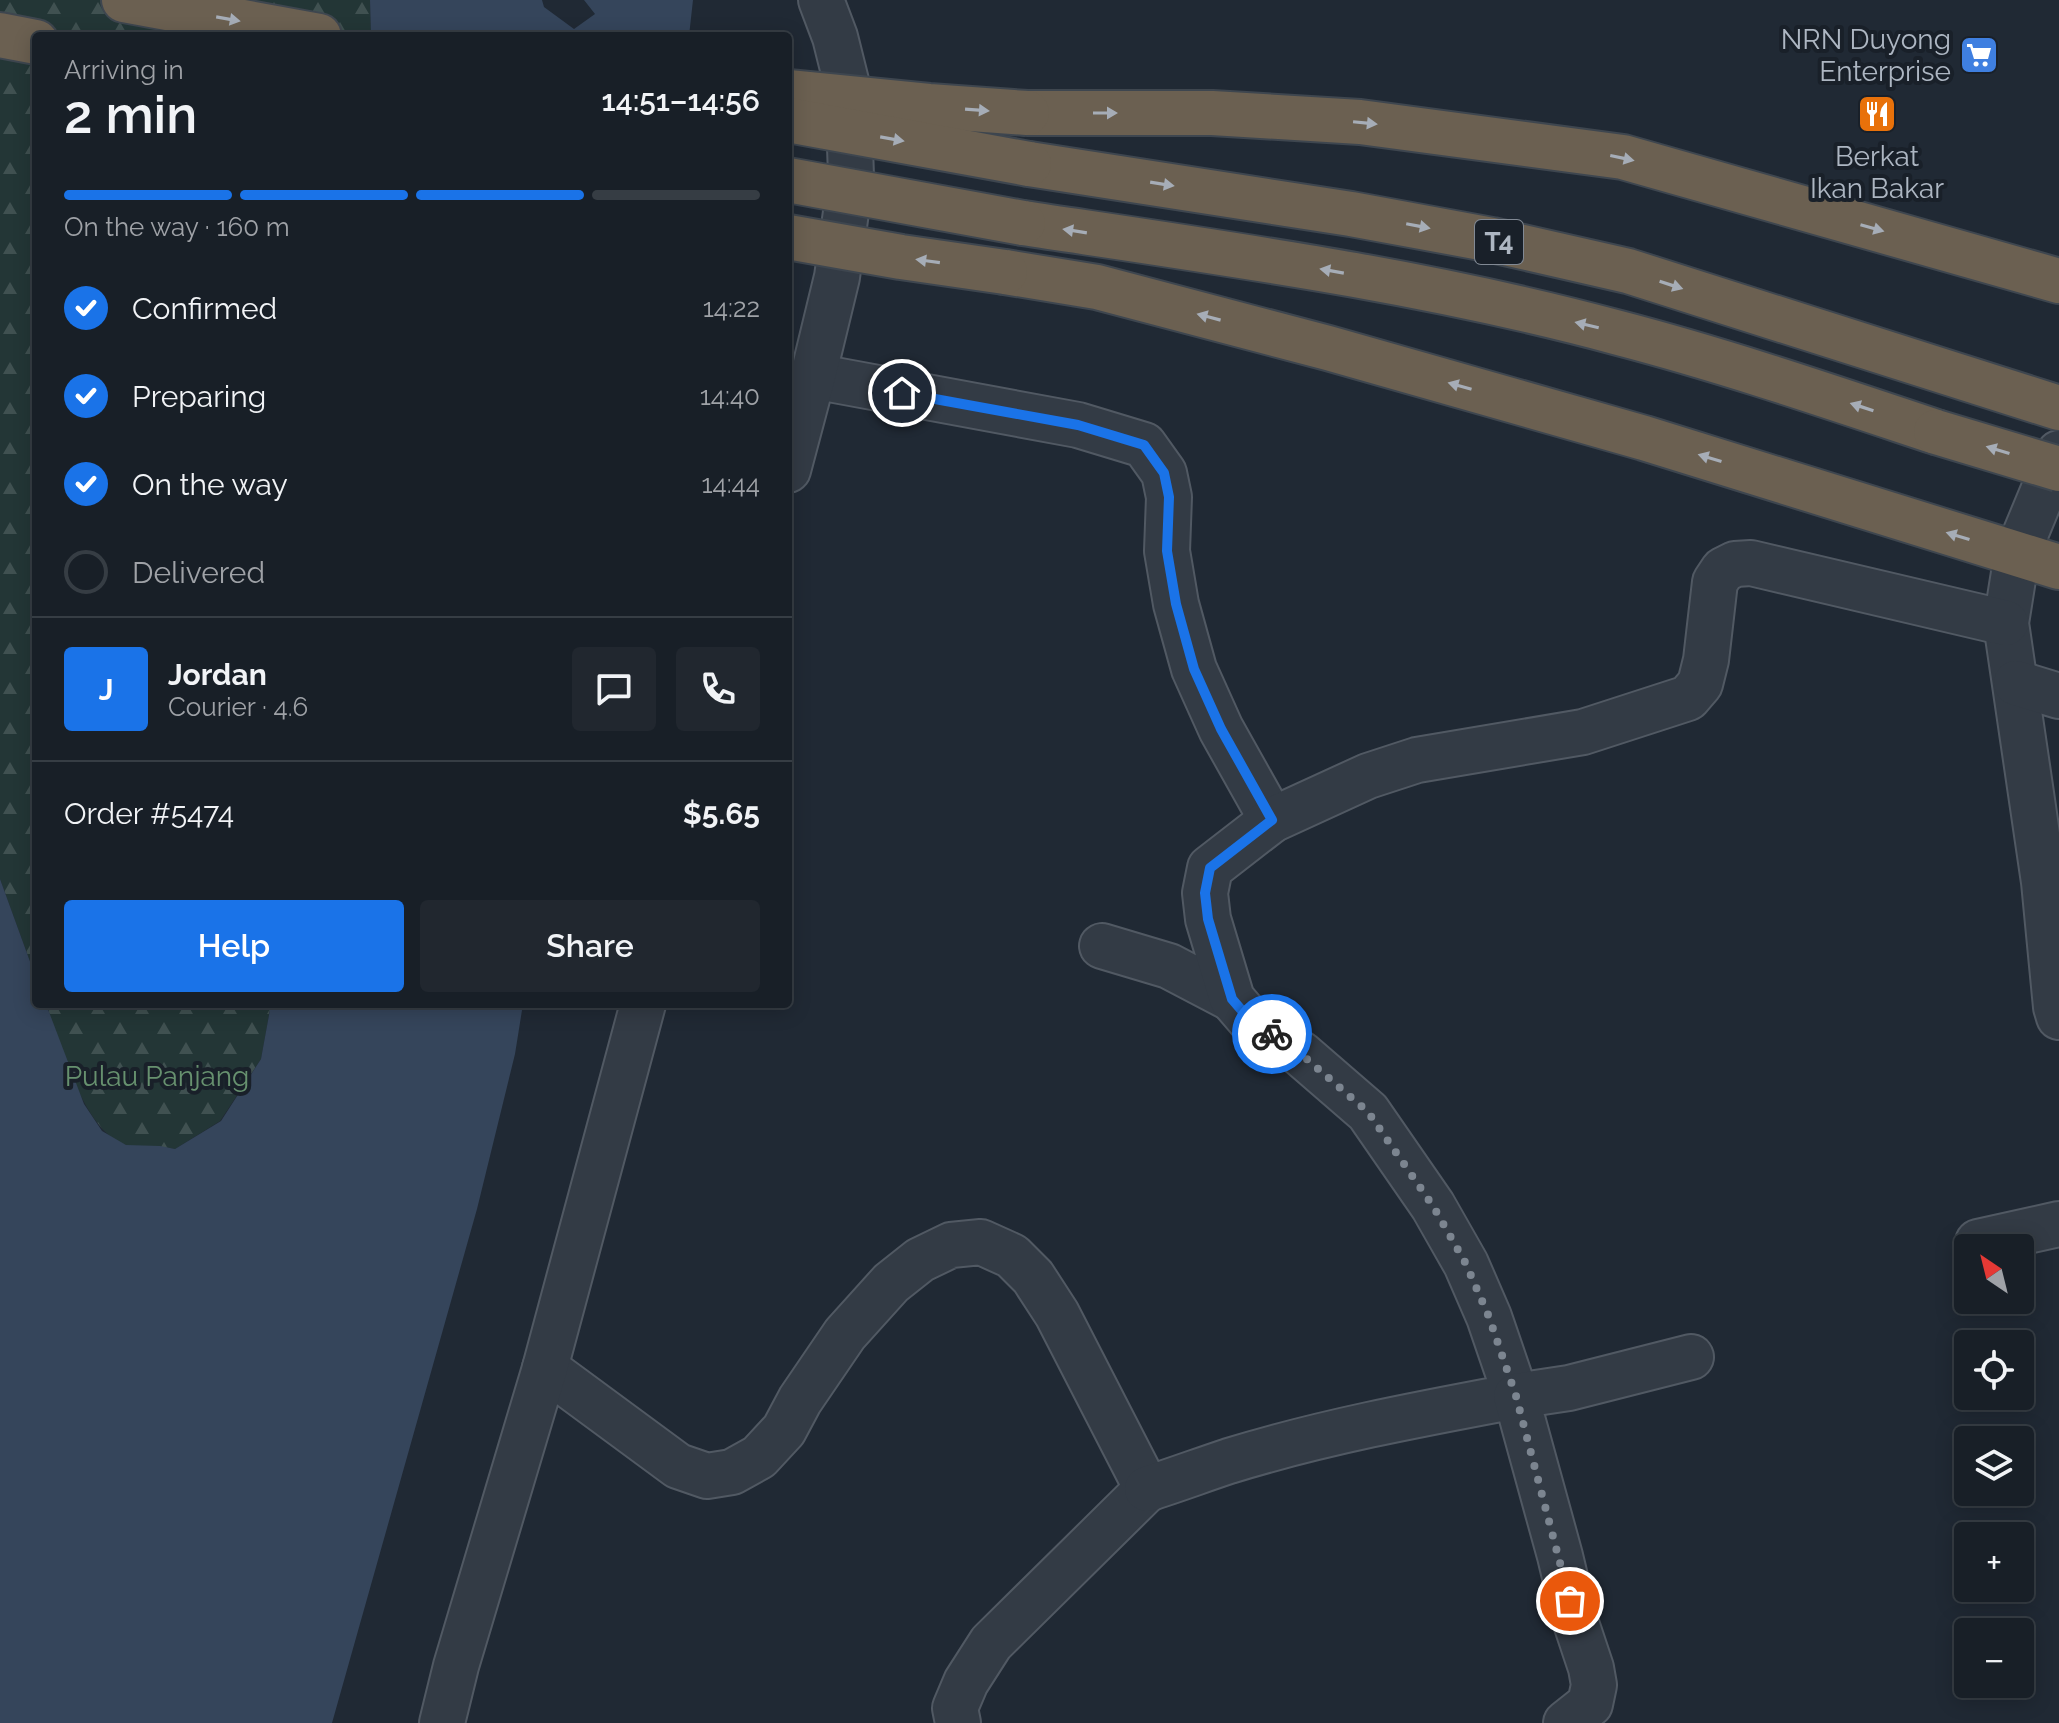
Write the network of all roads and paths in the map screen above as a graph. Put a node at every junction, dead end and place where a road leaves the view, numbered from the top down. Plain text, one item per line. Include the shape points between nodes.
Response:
1 (124, 0) edge
2 (821, 0) edge
3 (296, 32) edge
4 (0, 35) edge
5 (32, 41) edge
6 (792, 92) edge
7 (792, 121) edge
8 (792, 181) edge
9 (792, 238) edge
10 (2059, 281) edge
11 (813, 376) junction
12 (2059, 408) edge
13 (2059, 453) edge
14 (792, 455) edge
15 (2059, 469) edge
16 (2017, 554) junction
17 (2059, 567) edge
18 (2006, 623) junction
19 (2016, 683) junction
20 (2059, 696) edge
21 (1272, 820) junction
22 (1102, 946) dead end
23 (1232, 999) junction
24 (642, 1008) edge
25 (2059, 1017) edge
26 (2059, 1224) edge
27 (2014, 1234) edge
28 (1691, 1357) dead end
29 (545, 1368) junction
30 (1516, 1396) junction
31 (1147, 1489) junction
32 (442, 1723) edge
33 (958, 1723) edge
34 (1566, 1723) edge

1 -> 3 highway
2 - 11 street via 848,89 851,176 837,277
4 - 5 highway
6 -> 10 highway, bridge via 1027,113 1212,113 1360,122 1623,157
7 -> 12 highway, T4, bridge via 1492,240 1628,271
15 -> 8 highway, T4, bridge via 1749,370 1494,303 1340,272
16 -> 9 highway, bridge via 1644,438 1097,287
11 - 14 street
11 - 21 street via 1078,425 1144,445 1164,473 1169,497 1167,551 1194,669
13 - 16 street
16 - 17 highway
16 - 18 street
18 - 19 street
18 - 21 street via 1751,563 1735,564 1715,582 1706,660 1700,684 1688,698 1583,732 1417,760
19 - 20 street
19 - 25 street
21 - 23 street via 1210,868 1205,893 1208,919
22 - 23 street via 1169,966
23 - 30 street via 1250,1020 1301,1054 1368,1112 1466,1264
24 - 29 street
26 - 27 street
28 - 30 street
29 - 31 street via 678,1466 707,1476 732,1472 759,1457 784,1430 845,1334 891,1283 951,1245 981,1242 1012,1256 1033,1277
29 - 32 street
30 - 31 street via 1328,1435
30 - 34 street via 1594,1685 1590,1704
31 - 33 street via 991,1643 955,1708

